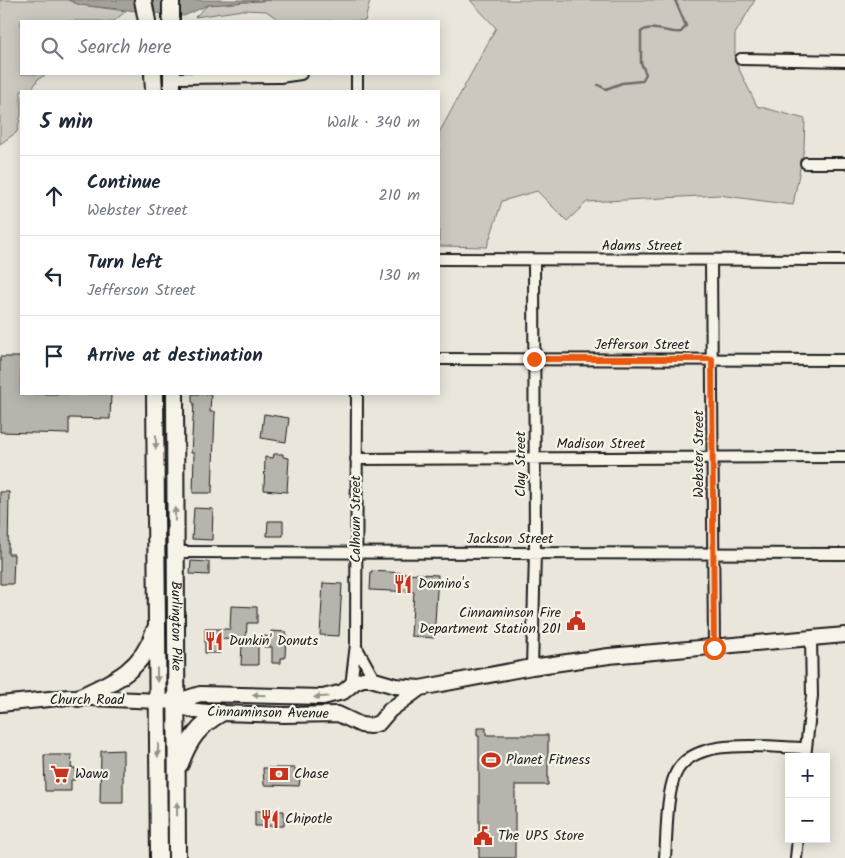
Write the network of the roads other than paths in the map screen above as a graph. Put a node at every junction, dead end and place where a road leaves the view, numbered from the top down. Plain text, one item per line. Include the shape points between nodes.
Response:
1 (143, 0) edge
2 (153, 0) edge
3 (171, 0) edge
4 (151, 20) edge
5 (151, 20) edge
6 (171, 20) edge
7 (741, 59) dead end
8 (845, 61) edge
9 (153, 75) edge
10 (294, 75) edge
11 (357, 75) edge
12 (172, 81) edge
13 (154, 90) edge
14 (357, 90) edge
15 (806, 163) dead end
16 (845, 163) edge
17 (440, 258) edge
18 (534, 260) junction
19 (711, 260) junction
20 (845, 260) edge
21 (440, 359) edge
22 (534, 359) junction
23 (712, 359) junction
24 (845, 360) edge
25 (156, 395) edge
26 (175, 395) edge
27 (356, 395) edge
28 (845, 457) edge
29 (534, 458) junction
30 (712, 458) junction
31 (356, 459) junction
32 (175, 552) junction
33 (356, 553) junction
34 (535, 553) junction
35 (713, 554) junction
36 (845, 554) edge
37 (157, 623) junction
38 (845, 635) edge
39 (811, 637) junction
40 (356, 644) junction
41 (714, 648) junction
42 (532, 667) junction
43 (378, 681) junction
44 (350, 687) junction
45 (420, 688) junction
46 (78, 698) junction
47 (158, 701) junction
48 (175, 702) junction
49 (0, 704) edge
50 (390, 710) junction
51 (221, 713) junction
52 (350, 718) junction
53 (805, 752) edge
54 (177, 776) junction
55 (798, 843) edge
56 (159, 858) edge
57 (177, 858) edge
58 (665, 858) edge
59 (796, 858) edge

1 - 4 highway
2 - 5 highway
3 - 6 highway
7 - 8 street
9 - 13 highway
10 - 12 street
11 - 14 street
15 - 16 street
17 - 18 street, Adams Street
18 - 19 street, Adams Street
18 - 22 street, Clay Street
19 - 20 street, Adams Street
19 - 23 street, Webster Street
21 - 22 street, Jefferson Street
22 - 23 street, Jefferson Street
22 - 29 street, Clay Street
23 - 24 street, Jefferson Street
23 - 30 street, Webster Street
25 -> 37 highway, Burlington Pike
32 -> 26 highway, Burlington Pike
27 - 31 street, Calhoun Street
28 - 30 street, Madison Street
29 - 30 street, Madison Street
29 - 31 street, Madison Street
29 - 34 street, Clay Street
30 - 35 street, Webster Street
31 - 33 street, Calhoun Street
32 - 33 street, Jackson Street
32 - 48 highway, Burlington Pike
33 - 34 street, Jackson Street
33 - 40 street, Calhoun Street
34 - 35 street, Jackson Street
34 - 42 street, Clay Street
35 - 36 street, Jackson Street
35 - 41 street, Webster Street
37 - 46 highway via 152,639 125,675
37 -> 47 highway, Burlington Pike
38 - 39 main road, Cinnaminson Avenue
39 - 41 main road, Cinnaminson Avenue
39 - 53 street via 812,696
40 - 43 street, Calhoun Street via 360,658
40 - 44 street, Calhoun Street
41 - 42 main road, Cinnaminson Avenue via 609,656
42 - 45 main road, Cinnaminson Avenue
43 - 44 main road, Cinnaminson Avenue via 359,680
43 - 45 main road, Cinnaminson Avenue
43 - 50 main road, Calhoun Street via 391,695
44 -> 48 main road, Cinnaminson Avenue via 323,697 200,694
44 - 52 main road, Calhoun Street via 344,704
45 - 50 main road, Cinnaminson Avenue
46 - 47 main road, Church Road
46 - 49 main road, Church Road
47 - 48 main road, Church Road
47 -> 56 highway, Burlington Pike
48 - 51 main road, Cinnaminson Avenue via 196,711
48 - 54 highway, Burlington Pike
50 - 52 main road, Cinnaminson Avenue via 374,725 361,725
51 - 52 main road, Cinnaminson Avenue via 338,714
51 - 54 highway via 192,736
53 - 58 street via 731,746 692,755 675,774
57 -> 54 highway, Burlington Pike
55 - 59 street

